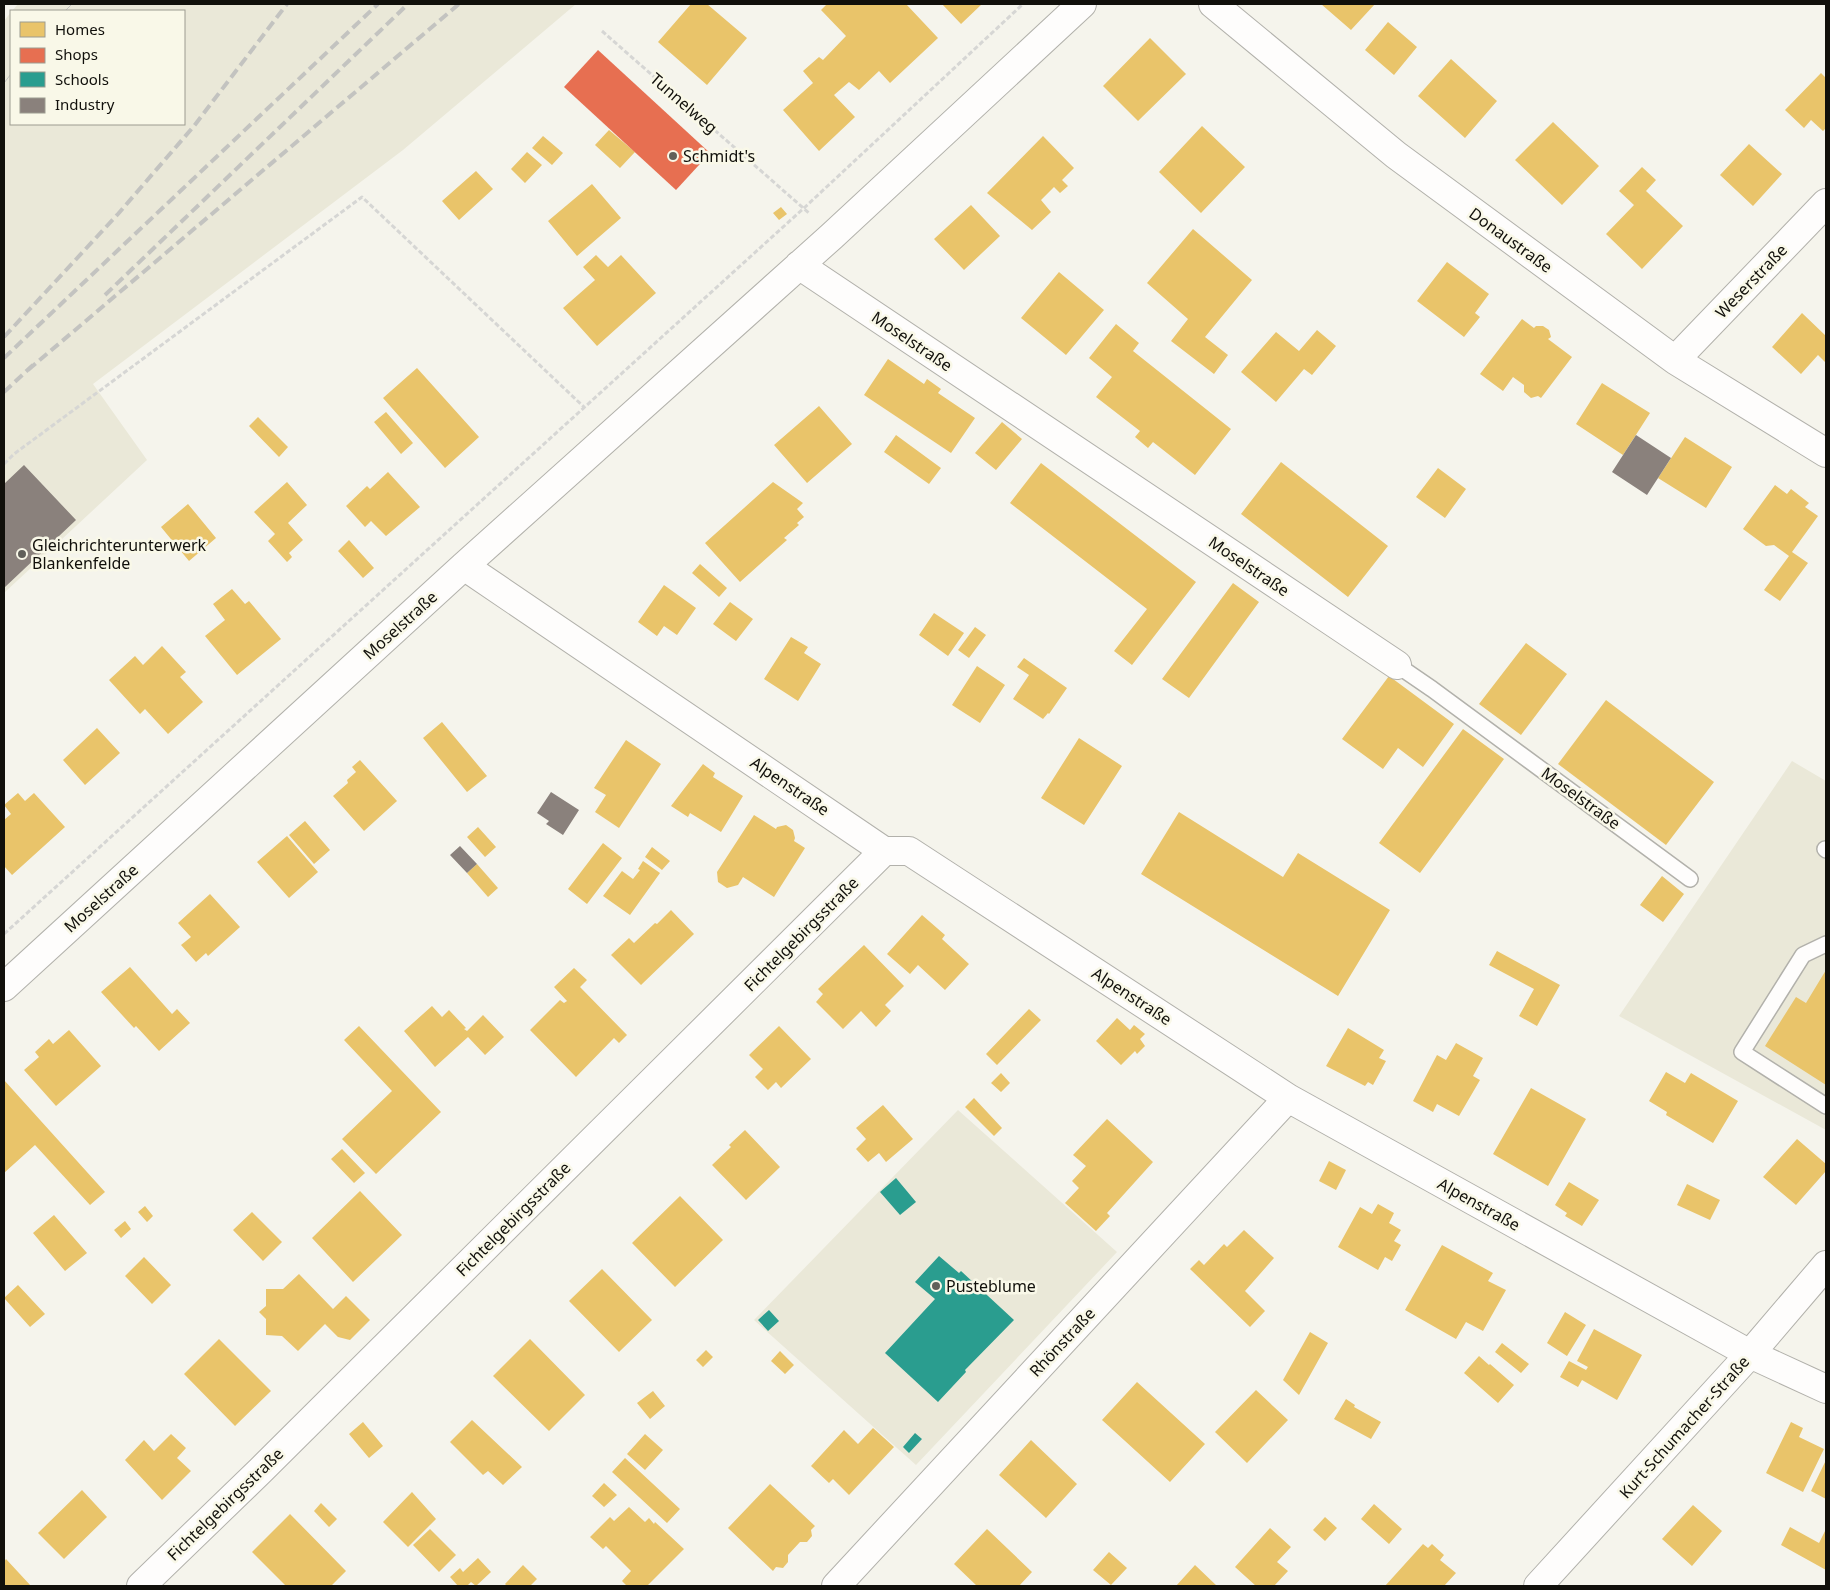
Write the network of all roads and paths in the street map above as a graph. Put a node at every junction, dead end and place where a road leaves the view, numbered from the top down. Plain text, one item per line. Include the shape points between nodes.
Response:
1 (1023, 4) edge
2 (1082, 4) edge
3 (1213, 4) edge
4 (602, 31) dead end
5 (1826, 203) edge
6 (804, 208) junction
7 (832, 236) junction
8 (799, 266) junction
9 (1675, 360) junction
10 (585, 408) junction
11 (612, 433) junction
12 (1826, 453) edge
13 (4, 464) edge
14 (464, 566) junction
15 (1397, 665) joint
16 (884, 851) junction
17 (1690, 879) dead end
18 (4, 934) edge
19 (1826, 944) edge
20 (4, 988) edge
21 (1288, 1098) junction
22 (1826, 1106) edge
23 (1826, 1265) edge
24 (1750, 1354) junction
25 (1826, 1389) edge
26 (141, 1586) edge
27 (836, 1586) edge
28 (1538, 1586) edge

1 - 6 path
2 - 7 street, Moselstraße
3 - 9 street, Donaustraße via 1396,155
4 - 6 path, Tunnelweg
5 - 9 street, Weserstraße
6 - 7 path, Tunnelweg
6 - 10 path
7 - 8 street, Moselstraße
8 - 11 street, Moselstraße
8 - 15 street, Moselstraße
9 - 12 street, Donaustraße
10 - 11 path
10 - 13 path via 362,196
10 - 18 path
11 - 14 street, Moselstraße
14 - 16 street, Alpenstraße
14 - 20 street, Moselstraße
15 - 17 lane, Moselstraße
16 - 21 street, Alpenstraße via 909,851
16 - 26 street, Fichtelgebirgsstraße
19 - 22 lane via 1803,955 1742,1052
21 - 24 street, Alpenstraße
21 - 27 street, Rhönstraße
23 - 24 street, Kurt-Schumacher-Straße
24 - 25 street, Alpenstraße
24 - 28 street, Kurt-Schumacher-Straße

